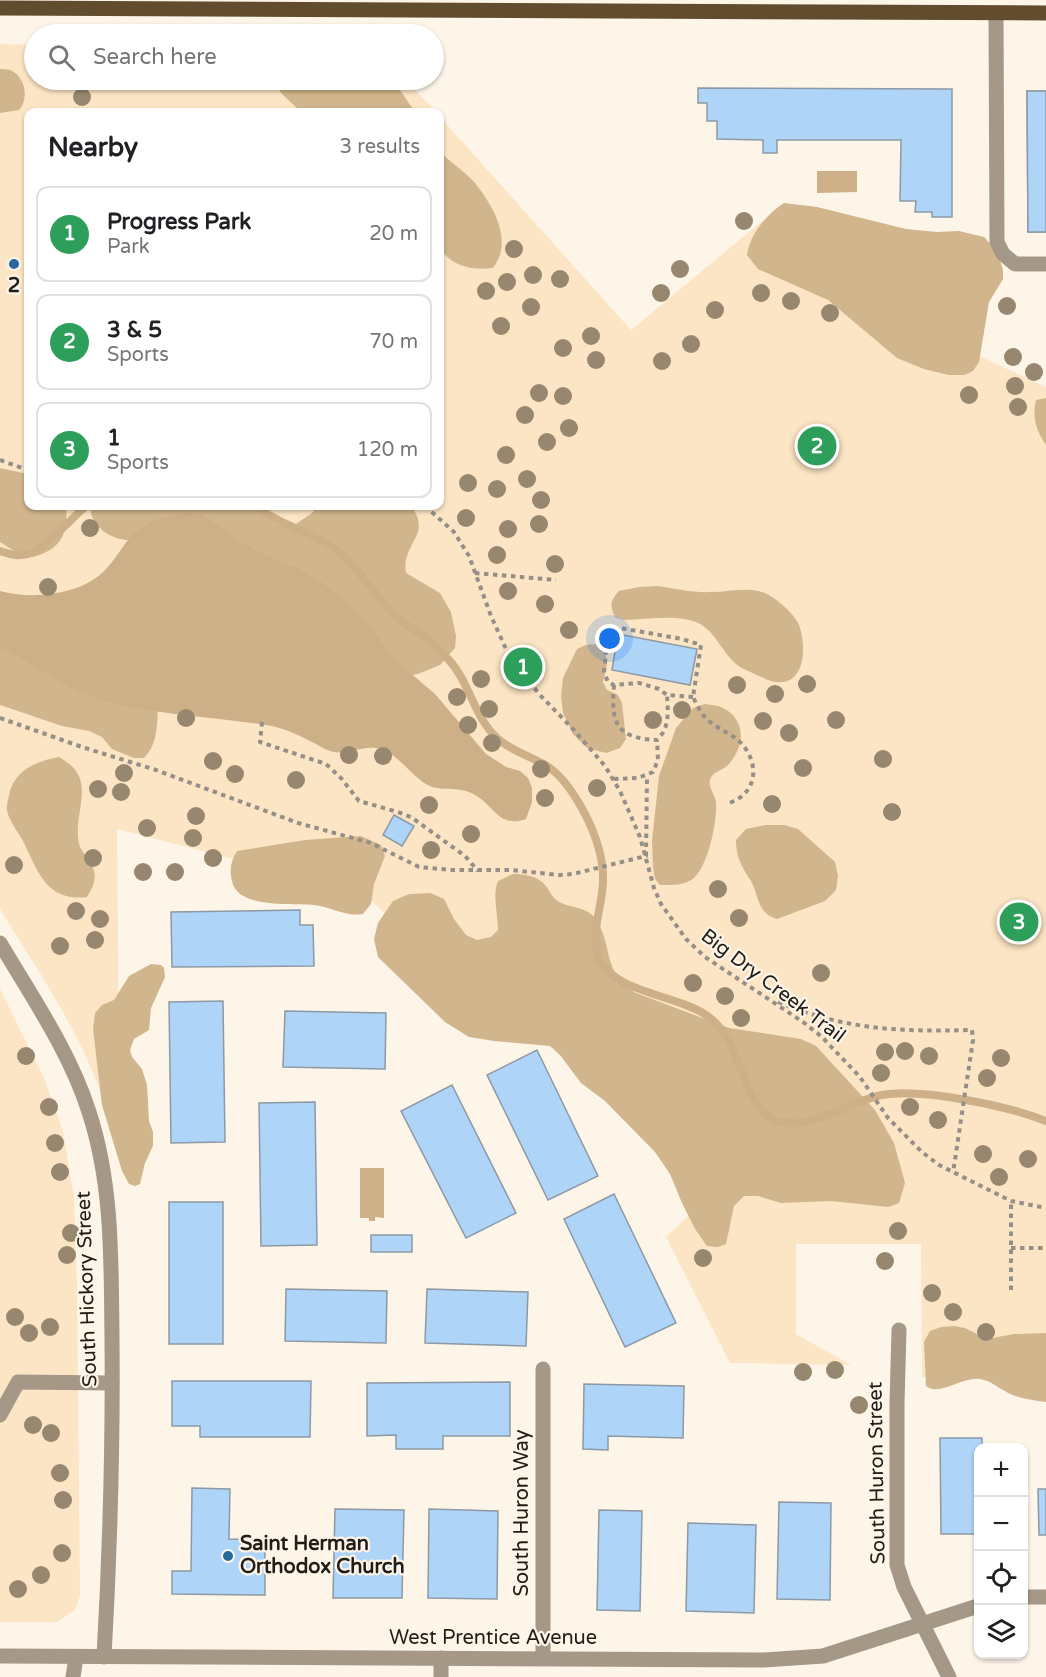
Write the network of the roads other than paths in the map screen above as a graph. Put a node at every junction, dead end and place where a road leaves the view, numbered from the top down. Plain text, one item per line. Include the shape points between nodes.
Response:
1 (679, 6) edge
2 (969, 7) edge
3 (0, 8) edge
4 (996, 13) junction
5 (1046, 13) edge
6 (1046, 264) edge
7 (0, 943) edge
8 (899, 1330) dead end
9 (543, 1369) dead end
10 (112, 1383) junction
11 (0, 1415) edge
12 (1028, 1597) edge
13 (1046, 1597) edge
14 (974, 1607) edge
15 (922, 1623) junction
16 (0, 1656) edge
17 (76, 1657) junction
18 (104, 1657) junction
19 (441, 1658) junction
20 (543, 1658) junction
21 (74, 1677) edge
22 (441, 1677) edge
23 (949, 1677) edge

1 - 2 main road
1 - 3 main road
2 - 4 main road
4 - 5 main road
4 - 6 street via 997,242 1015,264
7 - 10 street, South Hickory Street via 70,1067 89,1111 108,1215
8 - 15 street, South Huron Street via 897,1565
9 - 20 street, South Huron Way
10 - 11 street via 18,1382
10 - 18 street, South Hickory Street via 110,1561
12 - 13 street
14 - 15 street, West Prentice Avenue
15 - 20 street, West Prentice Avenue via 835,1653 804,1659
15 - 23 street, South Huron Street
16 - 17 street, West Prentice Avenue
17 - 18 street, West Prentice Avenue
17 - 21 street
18 - 19 street, West Prentice Avenue
19 - 20 street, West Prentice Avenue
19 - 22 street

